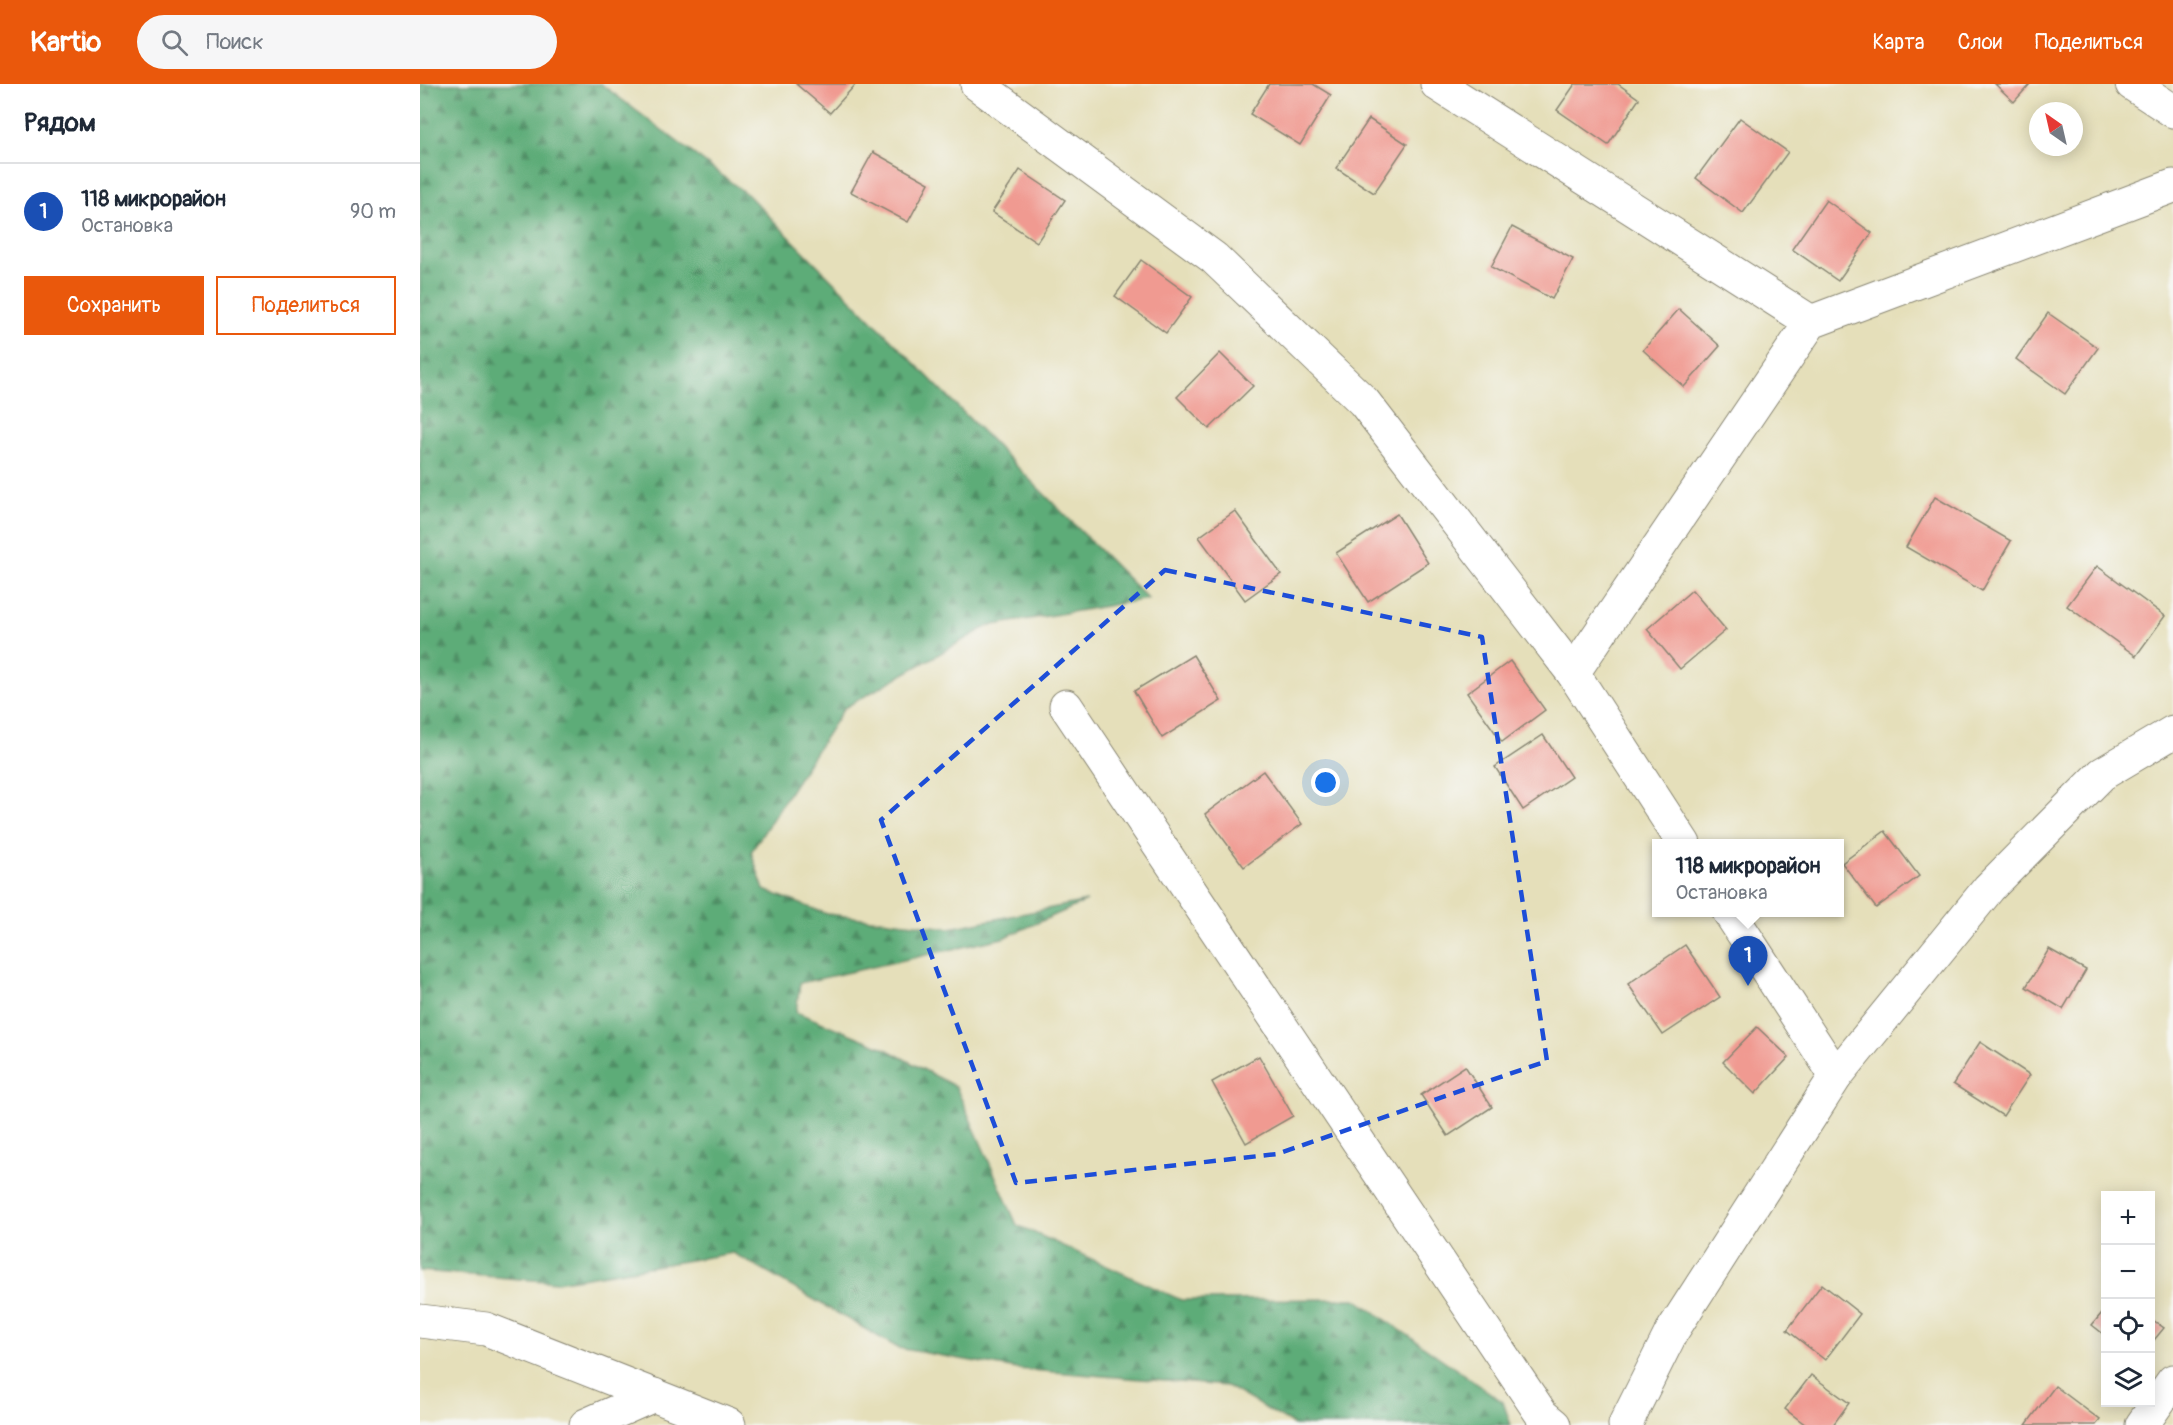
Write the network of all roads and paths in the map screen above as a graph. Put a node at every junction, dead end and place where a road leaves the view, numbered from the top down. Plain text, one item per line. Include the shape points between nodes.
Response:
1 (976, 84) edge
2 (1437, 84) edge
3 (2132, 84) edge
4 (2173, 111) edge
5 (2173, 186) edge
6 (1811, 322) junction
7 (1573, 674) junction
8 (1066, 706) dead end
9 (2173, 732) edge
10 (1681, 839) edge
11 (1732, 917) edge
12 (1836, 1076) junction
13 (420, 1321) edge
14 (2173, 1381) edge
15 (654, 1395) junction
16 (586, 1425) edge
17 (729, 1425) edge
18 (1554, 1425) edge
19 (1625, 1425) edge
20 (2142, 1425) edge

1 - 7 street via 1214,258 1364,402
2 - 6 street
3 - 4 street
5 - 6 street
6 - 7 street
7 - 10 street
8 - 18 street via 1542,1415
9 - 12 street via 2103,774 1989,888
11 - 12 street
12 - 19 street via 1671,1333
13 - 15 street via 486,1329
14 - 20 street
15 - 16 street
15 - 17 street

